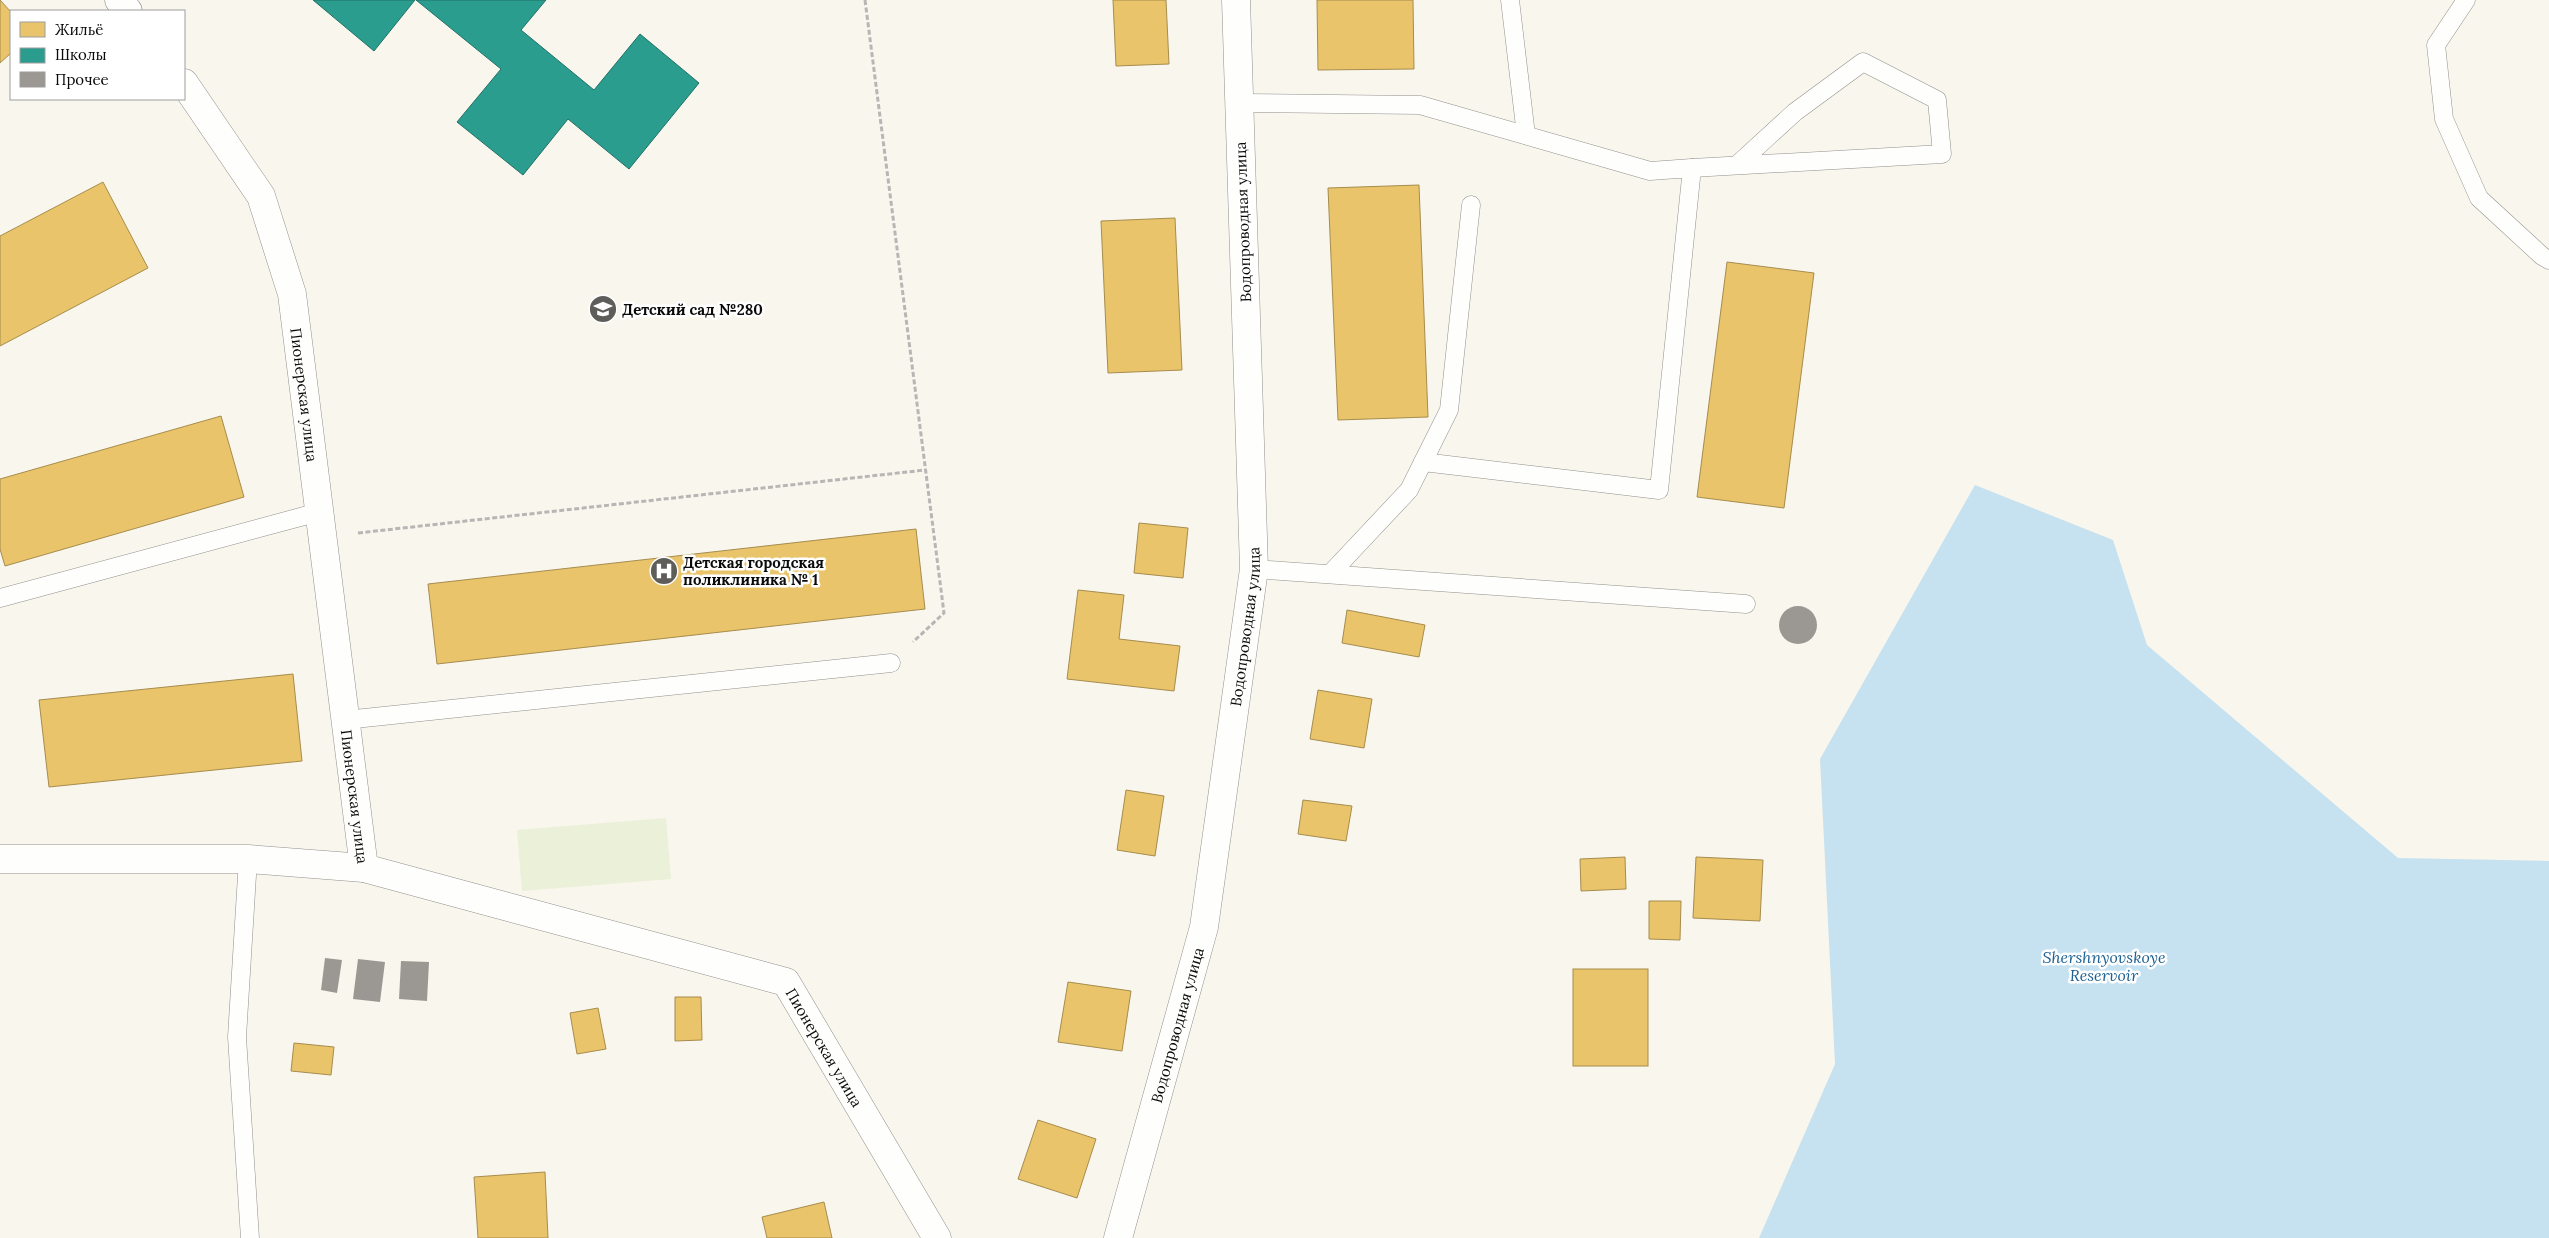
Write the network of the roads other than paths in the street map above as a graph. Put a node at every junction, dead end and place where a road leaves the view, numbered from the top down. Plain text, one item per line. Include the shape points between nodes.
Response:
1 (119, 0) edge
2 (1236, 0) edge
3 (1510, 0) edge
4 (2466, 0) edge
5 (127, 10) edge
6 (185, 84) edge
7 (1239, 103) junction
8 (1526, 135) junction
9 (1737, 165) junction
10 (1692, 168) junction
11 (1471, 206) dead end
12 (2549, 260) edge
13 (1423, 462) junction
14 (321, 524) junction
15 (1254, 569) junction
16 (1330, 574) junction
17 (0, 598) edge
18 (1746, 604) dead end
19 (891, 663) road end
20 (346, 720) junction
21 (0, 859) edge
22 (248, 859) junction
23 (364, 868) junction
24 (250, 1238) edge
25 (937, 1238) edge
26 (1118, 1238) edge

1 - 5 street
2 - 7 street, Водопроводная улица
3 - 8 lane
4 - 12 lane via 2436,45 2444,119 2479,198
6 - 14 street, Пионерская улица via 261,196 292,294
7 - 8 lane via 1420,105
7 - 15 street, Водопроводная улица
8 - 10 lane via 1650,170
9 - 9 lane via 1795,112 1863,62 1937,100 1942,154
9 - 10 lane
10 - 13 lane via 1659,490
11 - 13 lane via 1449,410
13 - 16 lane via 1409,490
14 - 17 lane
14 - 20 street, Пионерская улица
15 - 16 lane
15 - 26 street, Водопроводная улица via 1204,927
16 - 18 lane
19 - 20 lane
20 - 23 street, Пионерская улица
21 - 22 street
22 - 23 street
22 - 24 lane via 237,1037
23 - 25 street, Пионерская улица via 786,982

